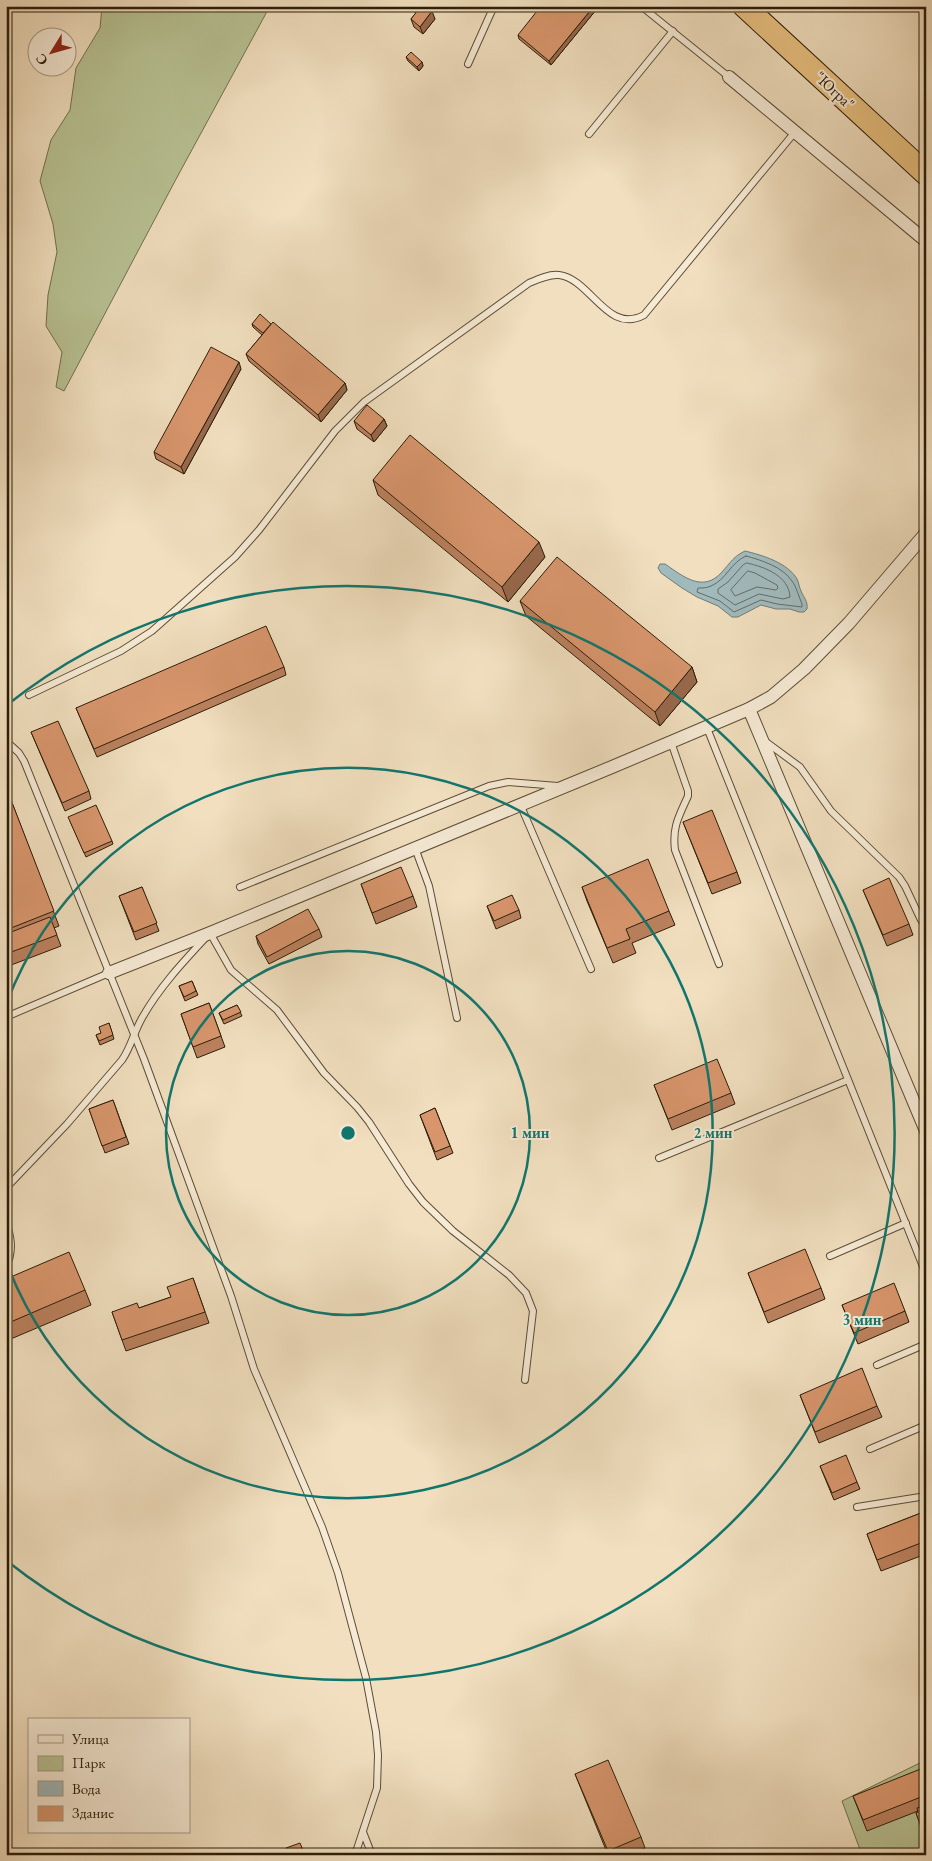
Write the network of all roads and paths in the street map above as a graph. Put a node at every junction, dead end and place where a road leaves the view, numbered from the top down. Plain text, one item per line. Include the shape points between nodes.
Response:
1 (494, 6) edge
2 (641, 6) edge
3 (744, 6) edge
4 (673, 31) junction
5 (468, 64) dead end
6 (729, 77) joint
7 (794, 132) junction
8 (589, 134) dead end
9 (926, 174) edge
10 (926, 241) edge
11 (926, 533) edge
12 (29, 695) dead end
13 (749, 709) junction
14 (707, 728) junction
15 (762, 739) junction
16 (6, 741) edge
17 (671, 742) junction
18 (564, 786) junction
19 (520, 804) junction
20 (415, 848) junction
21 (240, 887) dead end
22 (921, 920) dead end
23 (210, 933) junction
24 (719, 964) dead end
25 (591, 968) dead end
26 (109, 973) junction
27 (6, 1017) edge
28 (457, 1018) dead end
29 (133, 1034) junction
30 (848, 1080) junction
31 (926, 1131) edge
32 (659, 1158) dead end
33 (6, 1188) edge
34 (6, 1221) edge
35 (906, 1223) junction
36 (830, 1256) dead end
37 (6, 1267) edge
38 (926, 1274) edge
39 (926, 1344) edge
40 (877, 1365) dead end
41 (526, 1380) dead end
42 (926, 1425) edge
43 (870, 1449) dead end
44 (926, 1496) edge
45 (857, 1507) dead end
46 (363, 1832) junction
47 (355, 1855) edge
48 (372, 1855) edge

1 - 5 lane
2 - 4 lane
3 - 9 highway, "Югра"
4 - 6 lane
4 - 8 lane
6 - 7 street
7 - 10 street
7 - 12 lane via 644,315 635,320 624,320 574,281 559,275 530,283 358,407 335,431 235,557 152,631 121,651
11 - 13 street via 849,623 804,669
13 - 14 street
13 - 15 street
14 - 17 street
14 - 30 lane
15 - 22 lane via 800,767 831,811 899,877
15 - 31 street
16 - 26 lane via 24,761
17 - 18 street
17 - 24 lane via 688,791 674,828 675,850
18 - 19 street
18 - 21 lane via 508,782 489,786
19 - 20 street
19 - 25 lane
20 - 23 street
20 - 28 lane via 429,886
23 - 26 street
23 - 29 lane via 168,978
23 - 41 lane via 231,970 276,1010 324,1074 370,1122 423,1202 526,1293 533,1311
26 - 27 lane
26 - 29 lane
29 - 33 lane via 129,1050 122,1060
29 - 46 lane via 200,1209 254,1369 322,1527 338,1573 366,1678 376,1732 376,1788
30 - 32 lane
30 - 35 lane
34 - 37 lane via 12,1243
35 - 36 lane
35 - 38 lane
39 - 40 lane
42 - 43 lane
44 - 45 lane
46 - 47 lane
46 - 48 lane

